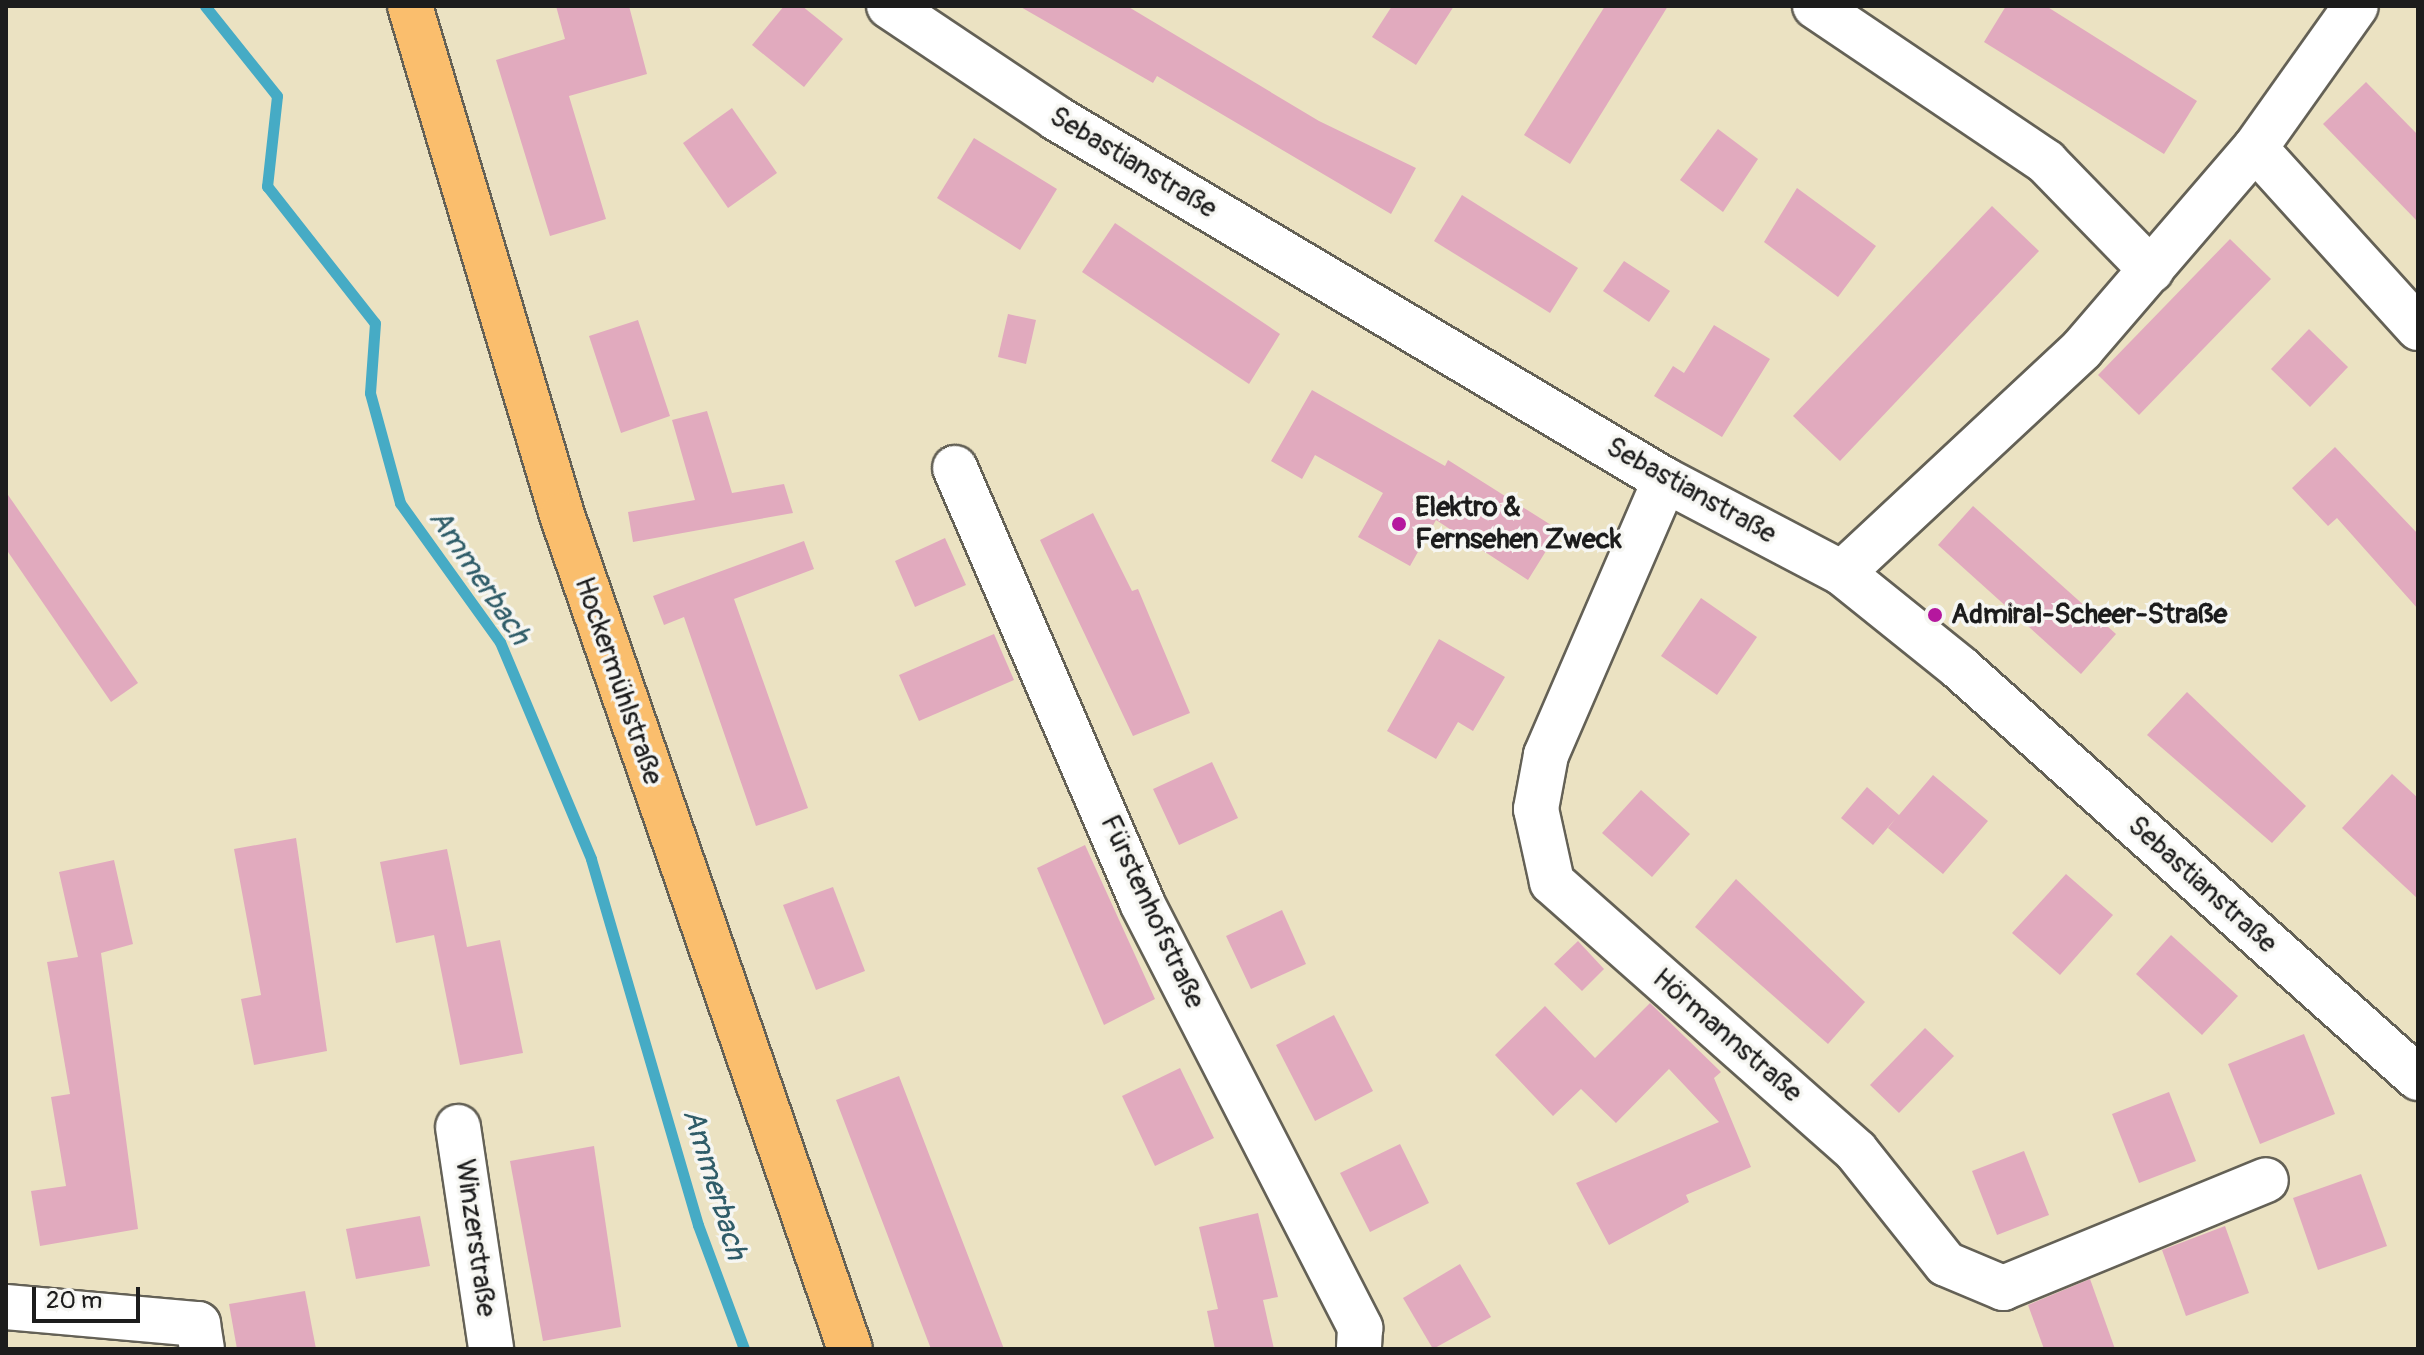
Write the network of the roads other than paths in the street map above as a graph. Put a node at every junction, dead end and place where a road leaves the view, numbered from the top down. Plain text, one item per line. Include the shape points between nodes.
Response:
1 (410, 6) edge
2 (889, 6) edge
3 (1815, 6) edge
4 (2356, 6) edge
5 (2255, 148) junction
6 (2151, 270) junction
7 (2418, 328) edge
8 (955, 468) dead end
9 (1665, 480) junction
10 (1842, 573) junction
11 (2418, 1078) edge
12 (458, 1127) dead end
13 (2266, 1180) dead end
14 (6, 1307) edge
15 (202, 1349) edge
16 (491, 1349) edge
17 (850, 1349) edge
18 (1359, 1349) edge

1 - 17 main road, Hockermühlstraße via 562,515
2 - 9 street, Sebastianstraße via 1056,118
3 - 6 street via 2046,162
4 - 5 street
5 - 6 street
5 - 7 street
6 - 10 street via 2082,349
8 - 18 street, Fürstenhofstraße via 1142,903 1360,1328
9 - 10 street, Sebastianstraße
9 - 13 street, Hörmannstraße via 1546,755 1536,809 1552,882 1856,1151 1946,1264 2003,1288
10 - 11 street, Sebastianstraße via 1960,668
12 - 16 street, Winzerstraße
14 - 15 street via 198,1324

